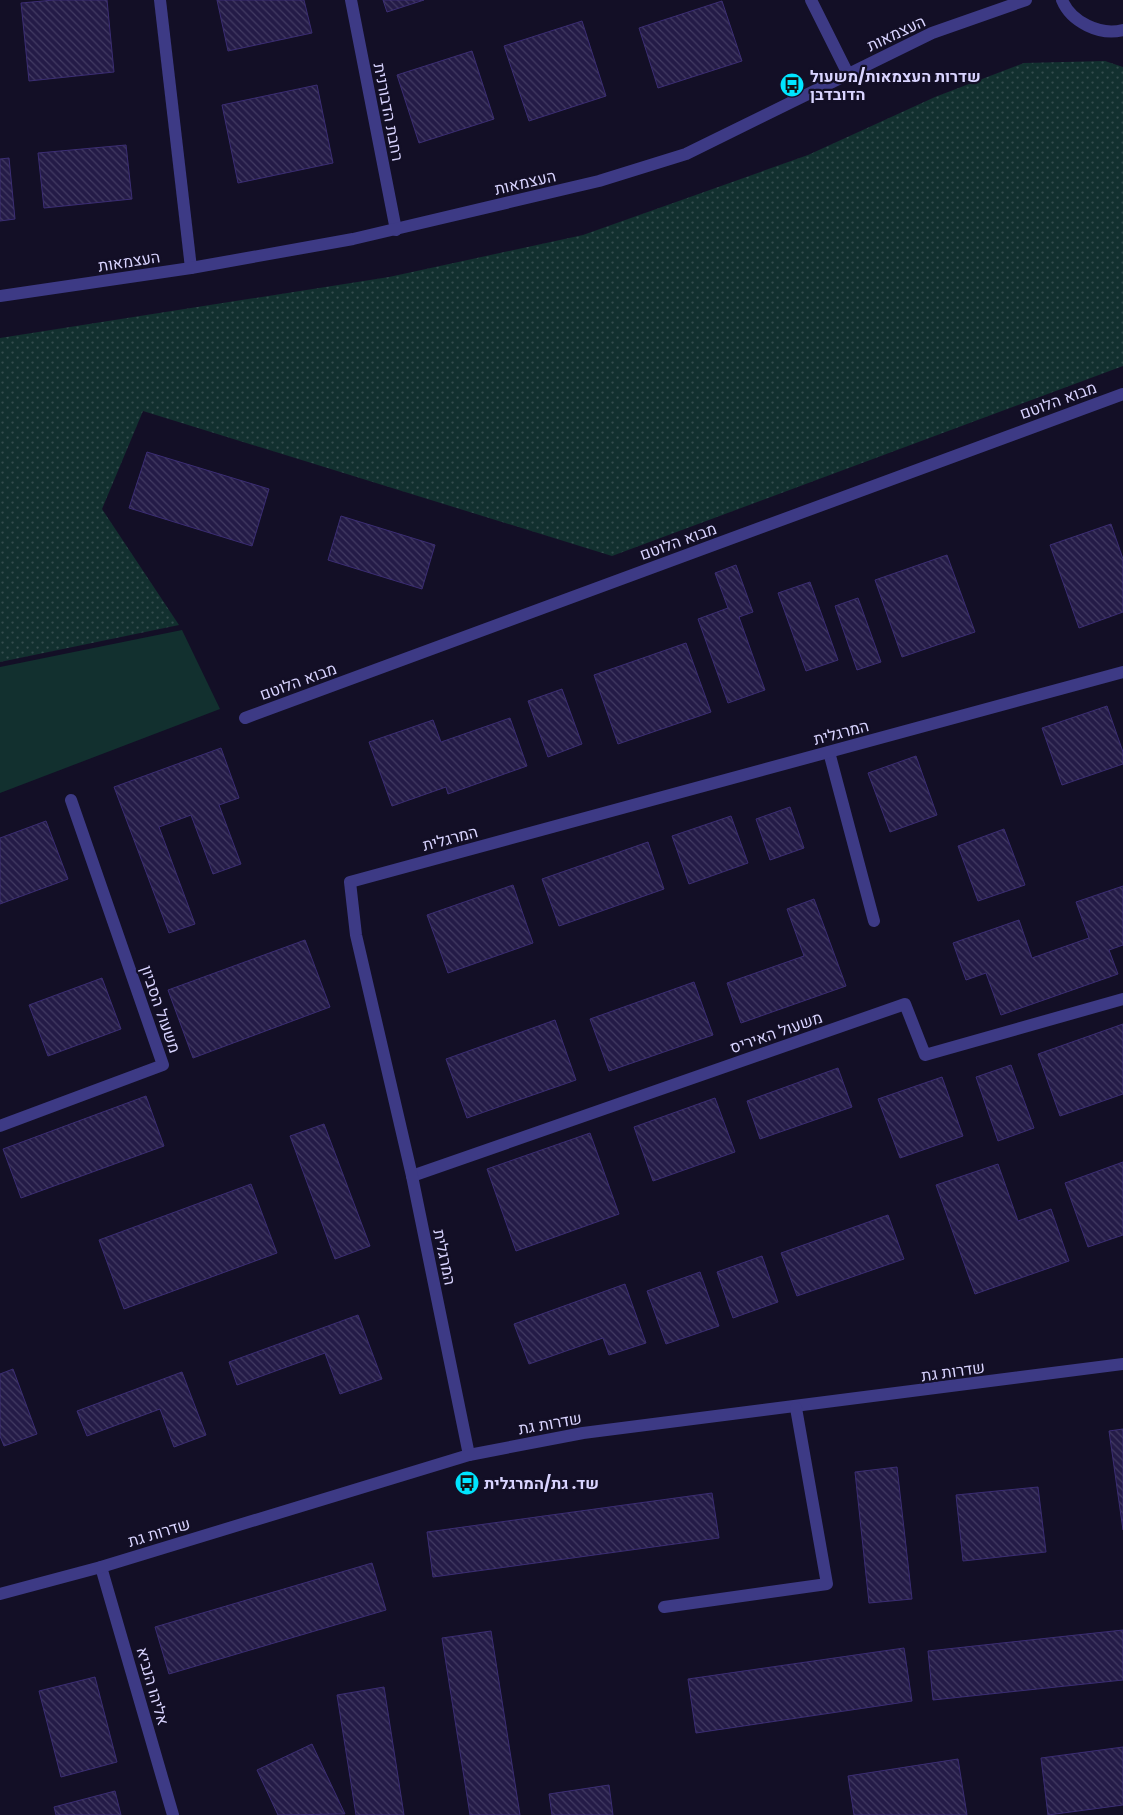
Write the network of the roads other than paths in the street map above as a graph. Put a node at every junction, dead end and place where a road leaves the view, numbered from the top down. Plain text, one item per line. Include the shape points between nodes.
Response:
1 (160, 0) edge
2 (351, 0) edge
3 (811, 0) edge
4 (1026, 0) edge
5 (1062, 0) edge
6 (1123, 30) edge
7 (848, 74) junction
8 (396, 230) junction
9 (191, 268) junction
10 (0, 296) edge
11 (1123, 394) edge
12 (1123, 672) edge
13 (245, 718) dead end
14 (829, 752) junction
15 (70, 800) dead end
16 (874, 921) dead end
17 (1123, 999) edge
18 (0, 1126) edge
19 (412, 1176) junction
20 (1123, 1364) edge
21 (796, 1408) junction
22 (469, 1455) junction
23 (101, 1566) junction
24 (0, 1594) edge
25 (664, 1607) dead end
26 (173, 1815) edge

1 - 9 street
2 - 8 street, רחבת הדבורנית
3 - 7 street
4 - 7 street, העצמאות via 932,33
5 - 6 street via 1074,17 1087,26 1103,31
7 - 8 street, העצמאות via 686,154 599,182
8 - 9 street, העצמאות
9 - 10 street, העצמאות
11 - 13 street, מבוא הלוטם
12 - 14 street, המרגלית
14 - 16 street
14 - 19 street, המרגלית via 350,882 356,935
15 - 18 street, משעול הסביון via 163,1065
17 - 19 street, משעול האיריס via 925,1055 905,1004
19 - 22 street, המרגלית
20 - 21 street, שדרות גת
21 - 22 street, שדרות גת via 583,1433
21 - 25 street via 827,1584
22 - 23 street, שדרות גת
23 - 24 street, שדרות גת
23 - 26 street, אליהו הנביא

